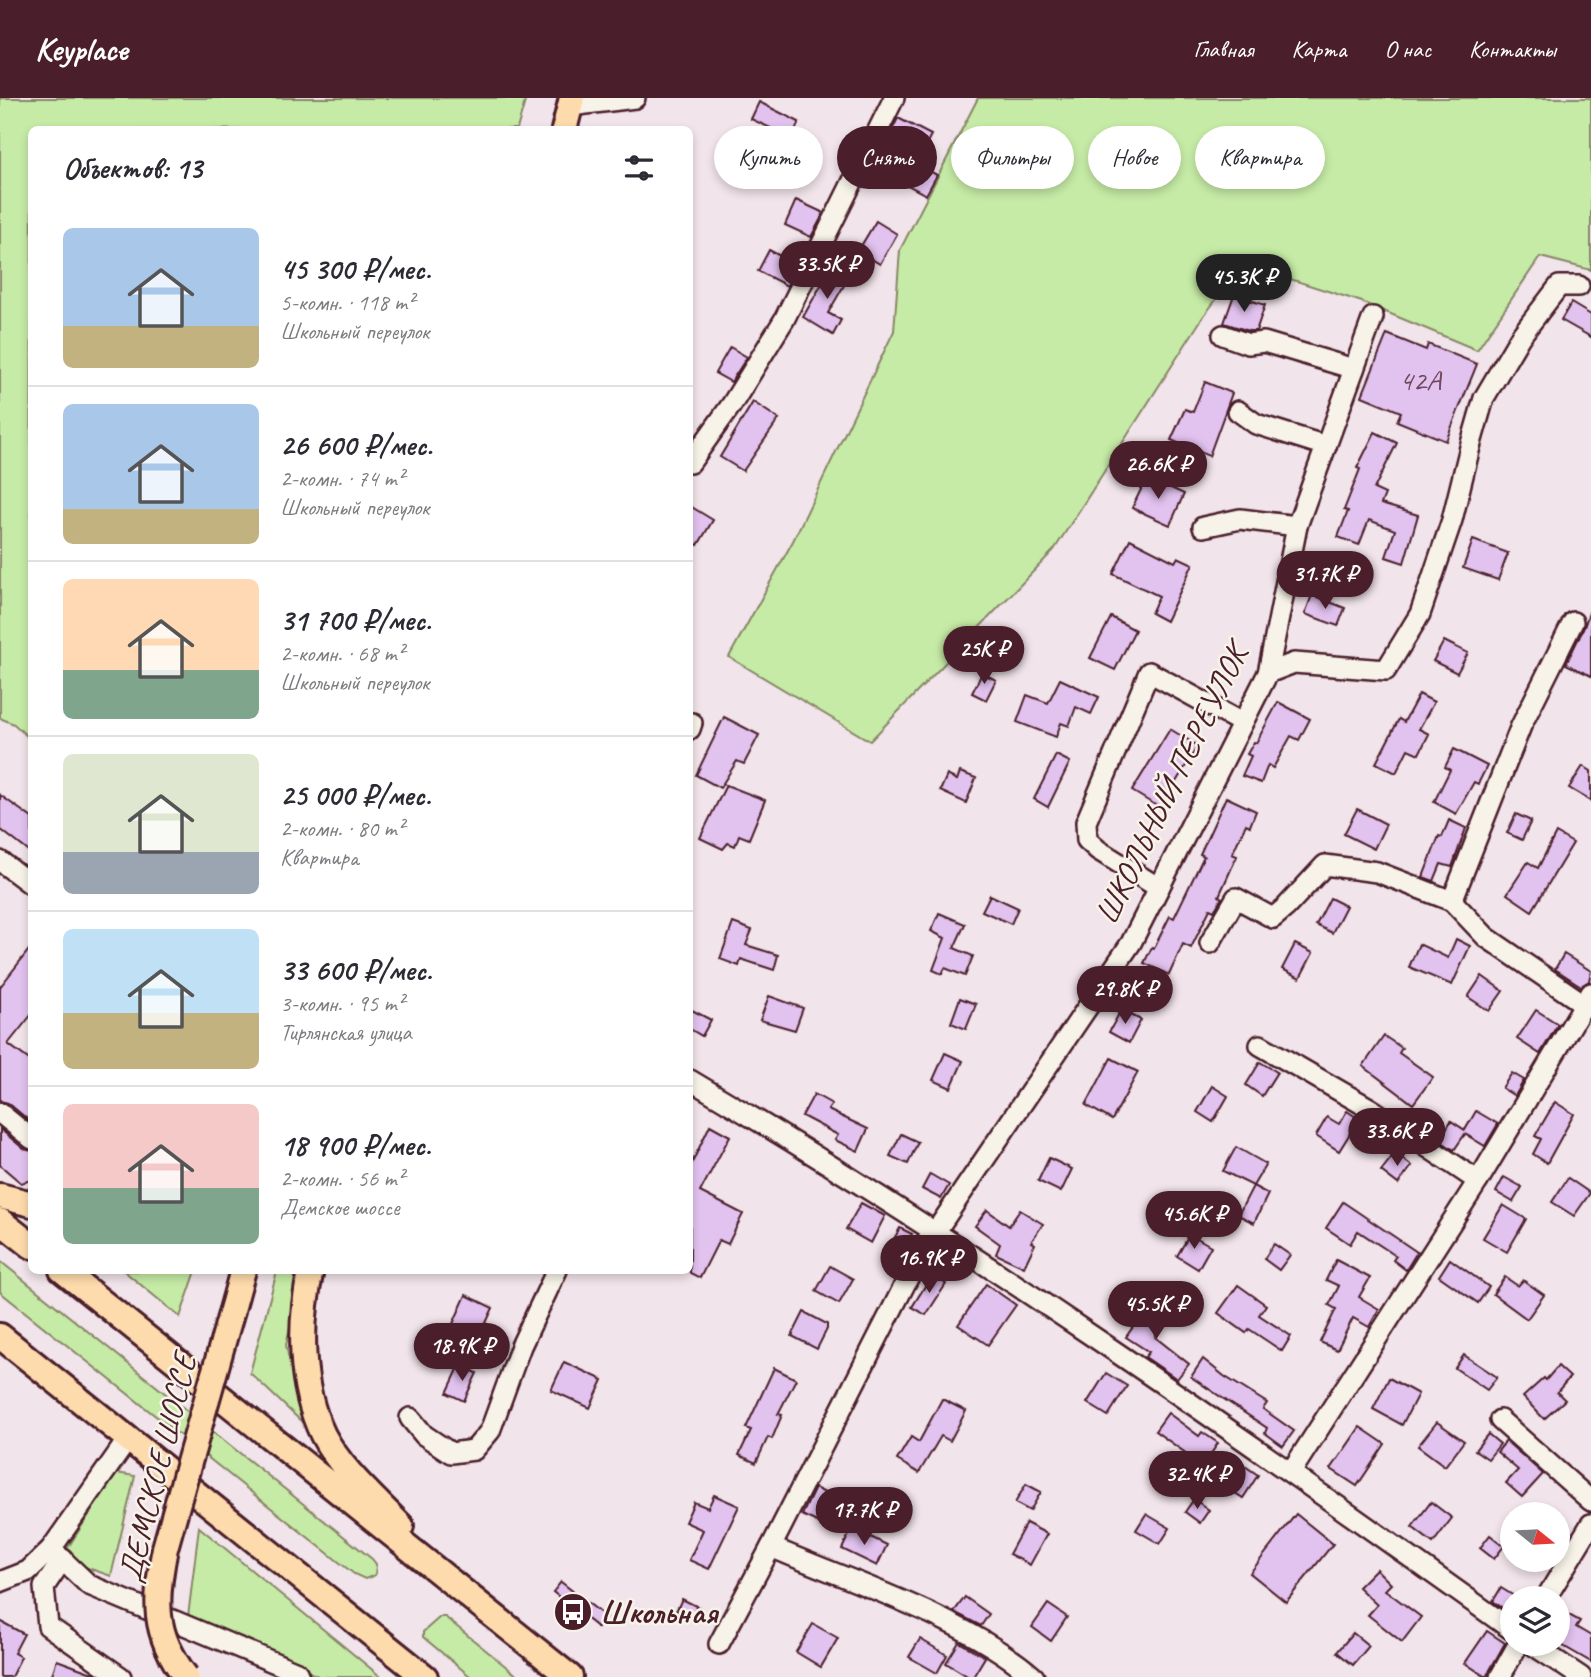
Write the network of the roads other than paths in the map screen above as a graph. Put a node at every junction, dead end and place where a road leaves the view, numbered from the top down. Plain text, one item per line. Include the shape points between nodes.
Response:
1 (635, 98) edge
2 (894, 98) edge
3 (568, 111) edge
4 (1578, 286) dead end
5 (1373, 317) dead end
6 (1223, 335) dead end
7 (1354, 369) junction
8 (1238, 411) dead end
9 (1326, 446) junction
10 (693, 459) edge
11 (1297, 526) junction
12 (1203, 527) dead end
13 (1573, 622) dead end
14 (1268, 673) junction
15 (1242, 723) junction
16 (0, 861) edge
17 (28, 882) edge
18 (1158, 888) junction
19 (1452, 901) junction
20 (1210, 943) dead end
21 (1588, 998) edge
22 (1260, 1045) dead end
23 (693, 1082) edge
24 (0, 1114) edge
25 (28, 1136) edge
26 (1478, 1181) junction
27 (0, 1196) edge
28 (28, 1203) edge
29 (0, 1221) edge
30 (936, 1231) junction
31 (28, 1243) edge
32 (67, 1274) edge
33 (242, 1274) edge
34 (310, 1274) edge
35 (555, 1274) edge
36 (0, 1336) edge
37 (410, 1418) dead end
38 (1500, 1420) dead end
39 (128, 1439) junction
40 (1290, 1472) junction
41 (1591, 1501) edge
42 (1591, 1524) edge
43 (771, 1547) junction
44 (57, 1554) junction
45 (0, 1582) edge
46 (1553, 1586) edge
47 (475, 1601) junction
48 (337, 1606) junction
49 (1500, 1621) edge
50 (719, 1644) dead end
51 (1512, 1656) edge
52 (1550, 1656) edge
53 (121, 1677) edge
54 (186, 1677) edge
55 (299, 1677) edge
56 (405, 1677) edge
57 (425, 1677) edge
58 (570, 1677) edge
59 (1034, 1677) edge
60 (1500, 1677) edge
61 (1581, 1677) edge

1 - 3 street
2 - 10 street via 784,320
4 - 14 street via 1559,286 1520,337 1485,398 1452,520 1420,614 1386,670 1294,663
5 - 7 street, ШКОЛЬНЫЙ ПЕРЕУЛОК
6 - 7 street via 1248,344 1264,342
7 - 9 street, ШКОЛЬНЫЙ ПЕРЕУЛОК
8 - 9 street via 1256,424
9 - 11 street, ШКОЛЬНЫЙ ПЕРЕУЛОК
11 - 12 street via 1240,519
11 - 14 street, ШКОЛЬНЫЙ ПЕРЕУЛОК
13 - 19 street via 1521,726
14 - 15 street, ШКОЛЬНЫЙ ПЕРЕУЛОК
15 - 18 street, ШКОЛЬНЫЙ ПЕРЕУЛОК
15 - 18 street via 1149,673 1086,822 1087,840 1097,850
16 - 17 street
18 - 30 street, ШКОЛЬНЫЙ ПЕРЕУЛОК via 1131,943
19 - 20 street via 1377,872 1325,865 1273,918 1236,898
19 - 21 street via 1486,937
21 - 26 street
22 - 26 street via 1371,1110
23 - 30 street
24 - 25 street
26 - 40 street
27 - 28 main road
29 - 31 main road
30 - 40 street
30 - 43 street, ШКОЛЬНЫЙ ПЕРЕУЛОК
32 - 47 main road
33 - 54 main road, ДЕМСКОЕ ШОССЕ, bridge via 159,1580 159,1622 166,1646
34 - 47 main road via 304,1312 305,1363 309,1393 324,1437 365,1489
35 - 37 street via 521,1346 490,1431 474,1450 451,1453 424,1435
36 - 39 main road
38 - 41 street
39 - 44 street
39 - 48 main road
40 - 49 street
42 - 46 street
43 - 50 street, ШКОЛЬНЫЙ ПЕРЕУЛОК
43 - 59 street via 930,1613 1015,1661
44 - 45 street
44 - 53 street via 44,1587 48,1626
44 - 55 street via 89,1585 297,1672
47 - 58 main road
48 - 56 main road
48 - 57 main road
51 - 60 street
52 - 61 street

